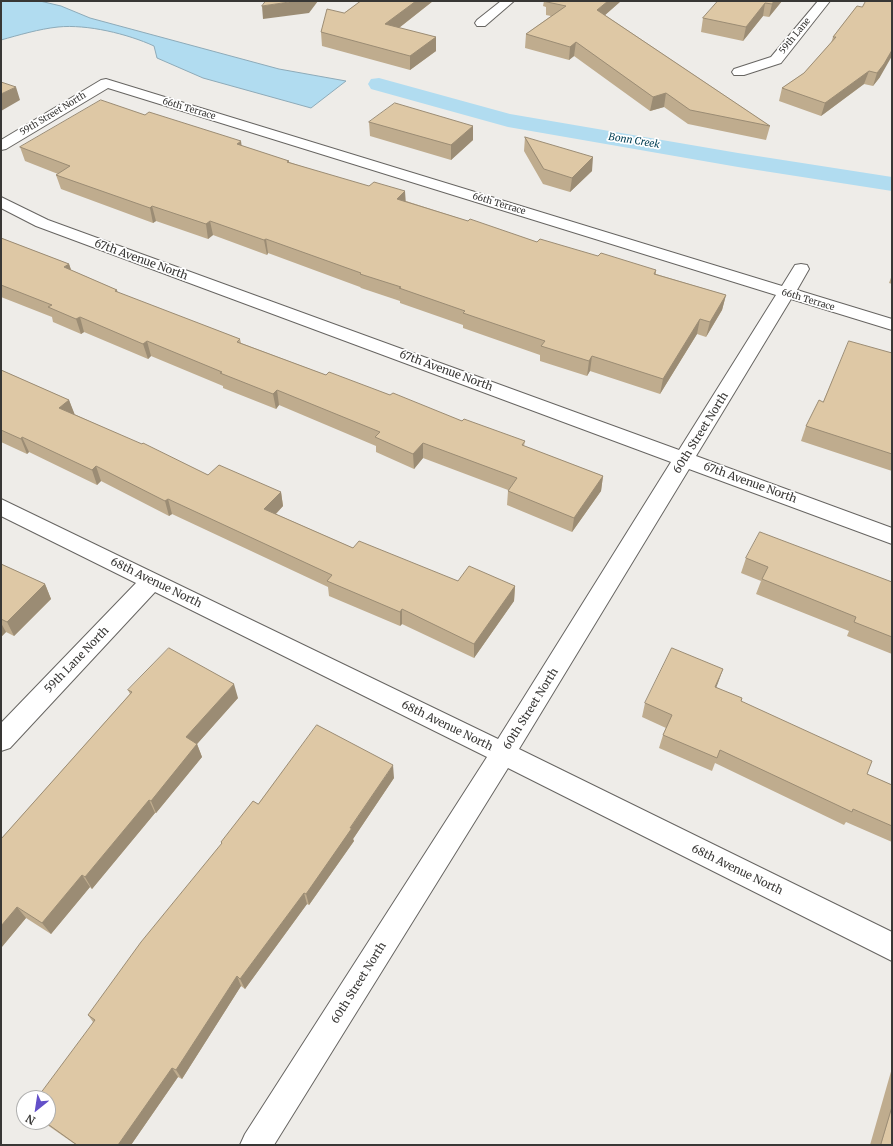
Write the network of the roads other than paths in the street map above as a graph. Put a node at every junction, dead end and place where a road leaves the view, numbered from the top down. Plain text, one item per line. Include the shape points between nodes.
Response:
1 (508, 1) edge
2 (824, 1) edge
3 (481, 23) dead end
4 (739, 72) dead end
5 (106, 83) joint
6 (1, 146) edge
7 (1, 202) edge
8 (801, 269) dead end
9 (787, 293) junction
10 (892, 325) edge
11 (685, 459) junction
12 (1, 507) edge
13 (892, 536) edge
14 (152, 581) junction
15 (1, 740) edge
16 (503, 753) junction
17 (892, 947) edge
18 (256, 1145) edge

1 - 3 street
2 - 4 street, 59th Lane via 776,60
5 - 6 street, 59th Street North
5 - 9 street, 66th Terrace
7 - 11 street, 67th Avenue North via 50,226
8 - 9 street, 60th Street North
9 - 10 street, 66th Terrace
9 - 11 street, 60th Street North
11 - 13 street, 67th Avenue North
11 - 16 street, 60th Street North
12 - 14 street, 68th Avenue North
14 - 15 street, 59th Lane North
14 - 16 street, 68th Avenue North
16 - 17 street, 68th Avenue North
16 - 18 street, 60th Street North

